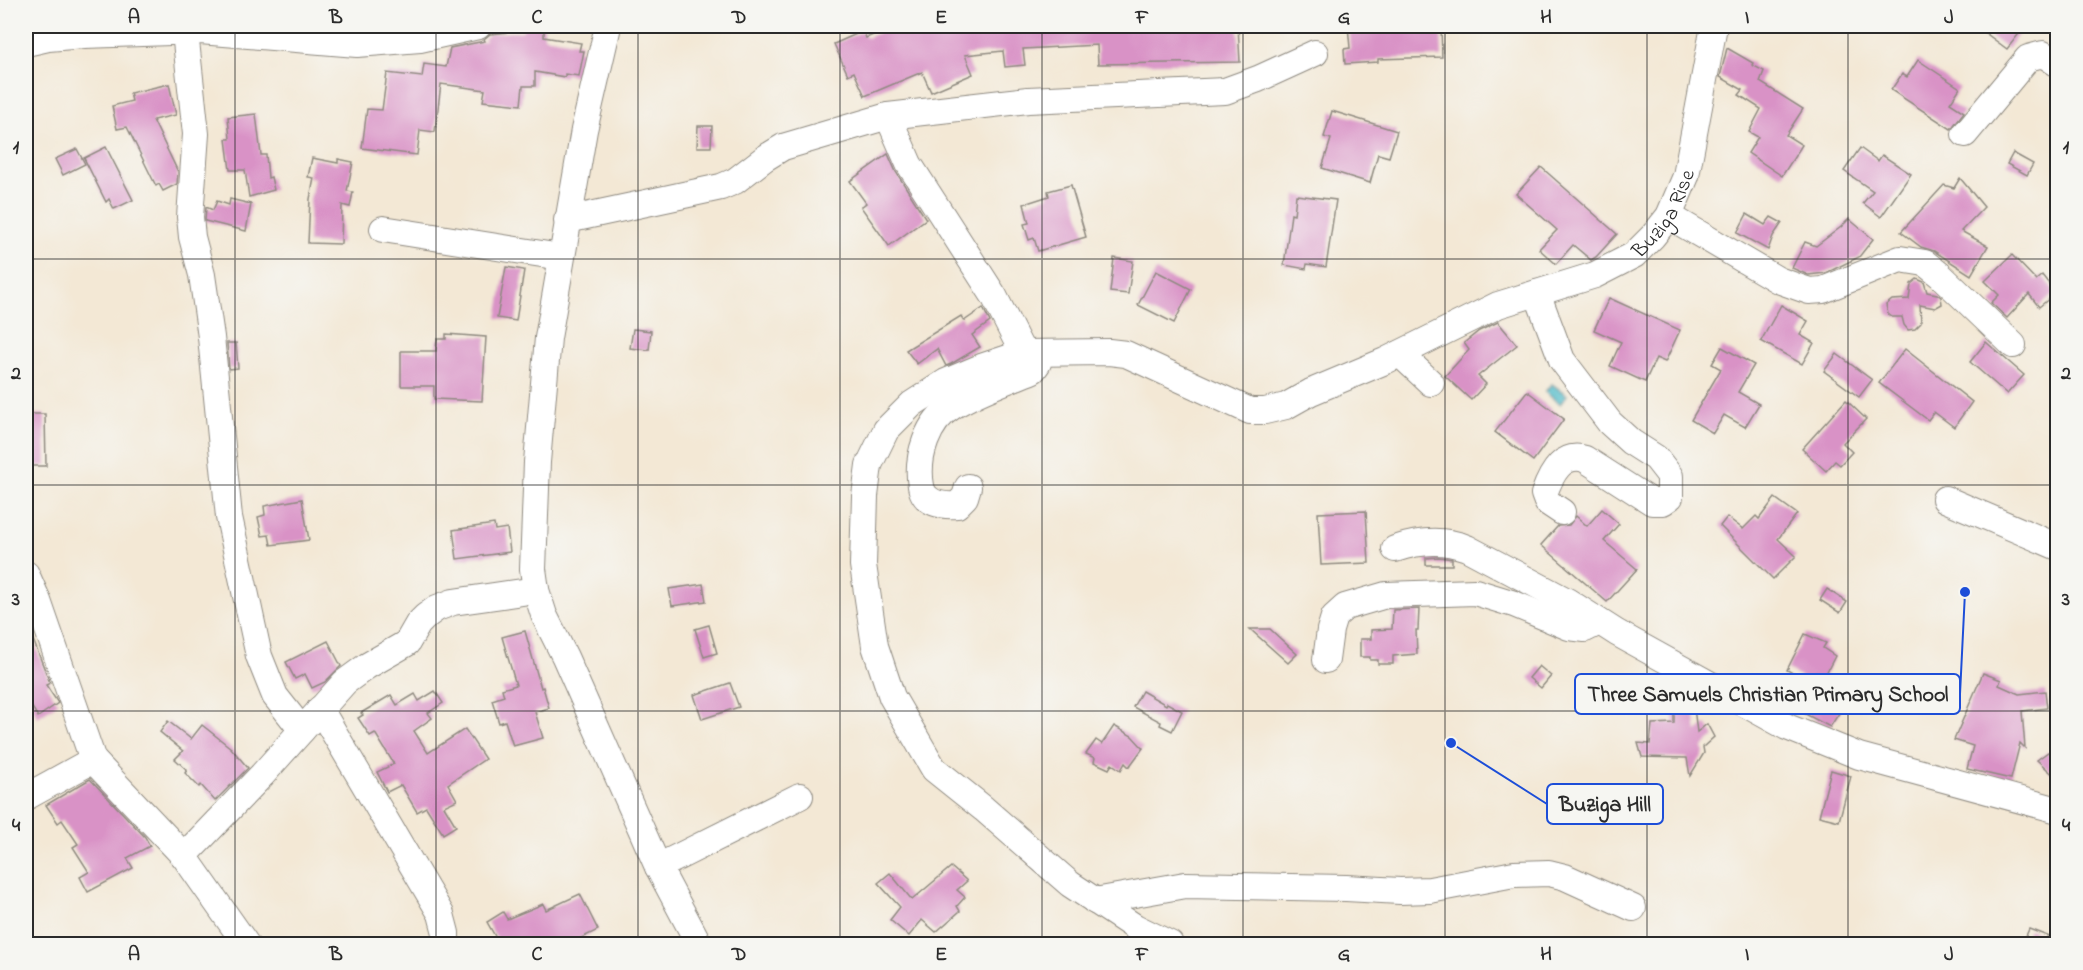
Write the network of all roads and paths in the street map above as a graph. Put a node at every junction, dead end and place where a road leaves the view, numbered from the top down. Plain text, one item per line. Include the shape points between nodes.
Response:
1 (478, 26) edge
2 (608, 26) edge
3 (1714, 26) edge
4 (195, 29) edge
5 (26, 43) edge
6 (1314, 53) dead end
7 (2058, 64) edge
8 (888, 116) junction
9 (1965, 134) dead end
10 (1669, 216) junction
11 (567, 220) junction
12 (383, 229) dead end
13 (561, 257) junction
14 (1537, 293) junction
15 (2013, 345) dead end
16 (1030, 353) junction
17 (1400, 354) junction
18 (1431, 383) dead end
19 (968, 487) dead end
20 (1945, 499) dead end
21 (1562, 512) dead end
22 (2058, 547) edge
23 (1395, 549) dead end
24 (26, 574) edge
25 (536, 590) junction
26 (1599, 622) junction
27 (1326, 660) dead end
28 (320, 709) junction
29 (302, 730) junction
30 (93, 760) junction
31 (800, 796) dead end
32 (26, 797) edge
33 (2058, 810) edge
34 (184, 856) junction
35 (658, 867) junction
36 (1095, 901) junction
37 (1633, 908) dead end
38 (246, 945) edge
39 (446, 945) edge
40 (699, 945) edge
41 (1170, 945) edge

1 - 4 street via 420,39 357,44
2 - 11 street
3 - 10 street, Buziga Rise via 1686,176
4 - 5 street via 84,35
4 - 29 street via 196,134 190,217 211,337 229,517 259,656 275,696
6 - 8 street via 1225,92 1028,100
7 - 9 street via 2043,54 2028,58
8 - 11 street via 783,147 735,182 721,187
8 - 16 street via 909,164
10 - 14 street, Buziga Rise via 1634,255 1595,274
10 - 15 street via 1778,280 1809,291 1823,290 1900,260 1925,263
11 - 13 street
12 - 13 street
13 - 25 street via 548,338 537,462 533,569
14 - 17 street, Buziga Rise via 1498,305
14 - 21 street via 1562,360 1610,423 1656,458 1670,476 1672,488 1670,497 1663,502 1652,502 1585,459 1568,458 1544,494
16 - 17 street, Buziga Rise via 1126,354 1250,411 1286,406
16 - 19 street via 1038,363 1033,370 952,406 936,421 920,457 922,493 930,502 957,505
16 - 36 street, Buziga Rise via 946,382 912,404 886,430 869,465 863,565 875,646 892,698 934,769
17 - 18 street
20 - 22 street
23 - 26 street via 1415,542 1455,543 1567,601
24 - 30 street
25 - 28 street via 453,602 437,608 418,624 407,643 359,671
25 - 35 street
26 - 27 street via 1585,629 1569,627 1475,592 1386,595 1346,607 1334,617
26 - 33 street via 1787,727 1859,756
28 - 29 street
28 - 39 street via 441,914
29 - 34 street
30 - 32 street
30 - 34 street
31 - 35 street
34 - 38 street
35 - 40 street
36 - 37 street via 1185,885 1430,891 1514,874 1549,873
36 - 41 street, Buziga Rise

